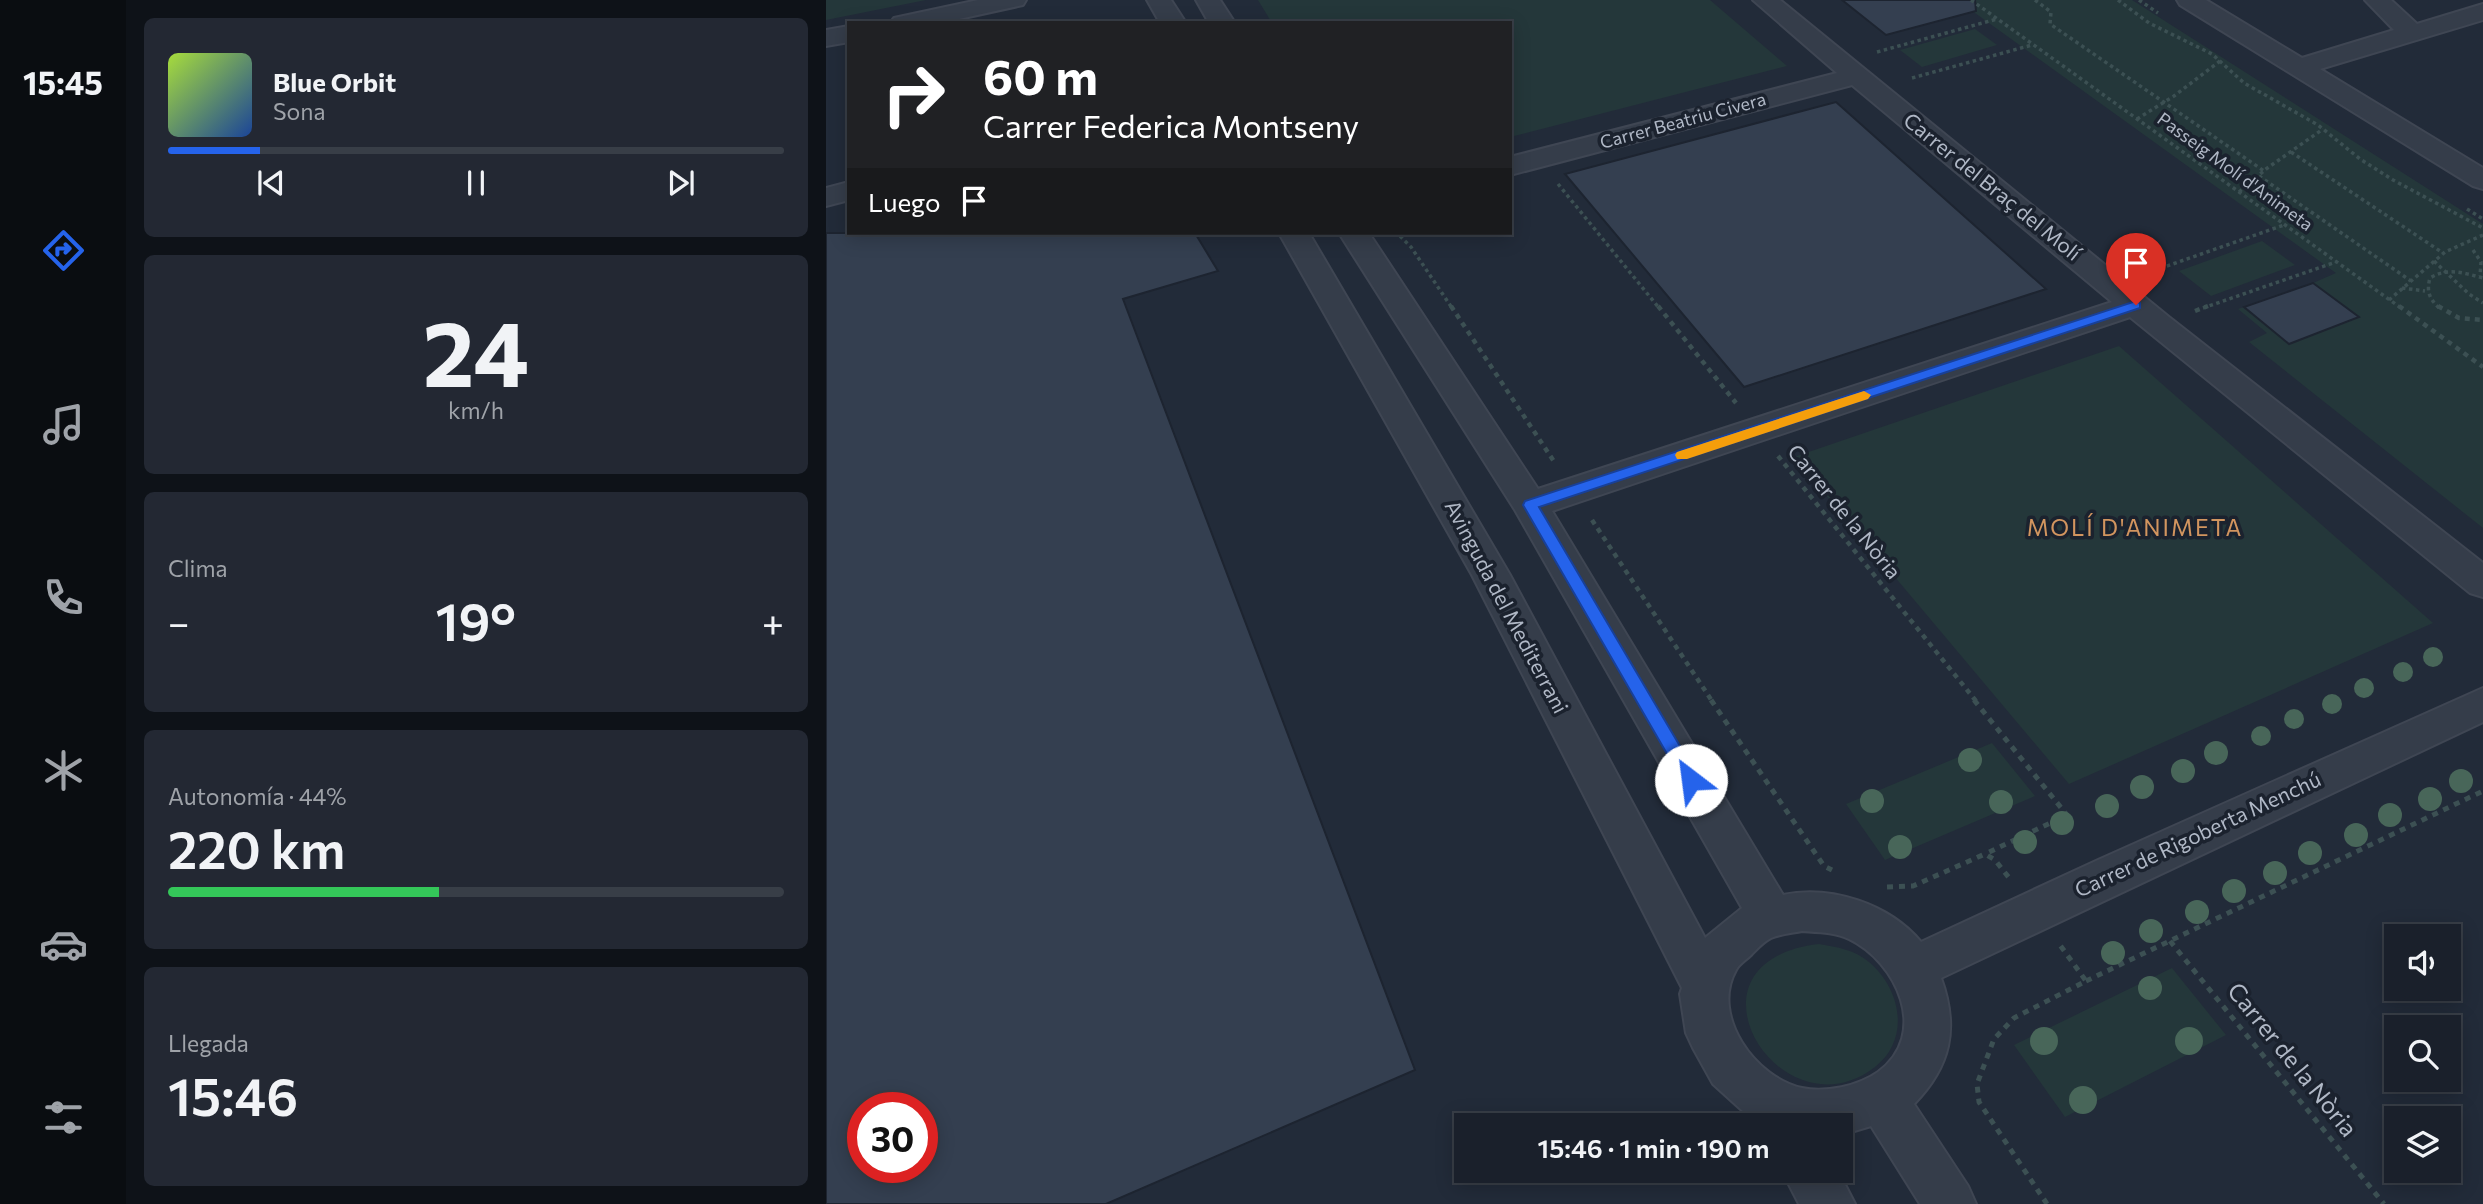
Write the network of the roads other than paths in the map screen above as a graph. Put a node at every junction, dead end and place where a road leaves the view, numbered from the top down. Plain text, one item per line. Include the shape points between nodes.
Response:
1 (1014, 0) edge
2 (1159, 0) edge
3 (1208, 0) edge
4 (1765, 0) edge
5 (2189, 0) edge
6 (2377, 0) edge
7 (2483, 12) edge
8 (913, 21) edge
9 (1172, 21) edge
10 (1221, 21) edge
11 (847, 34) edge
12 (2413, 34) junction
13 (826, 38) edge
14 (2299, 67) junction
15 (1857, 76) junction
16 (1512, 165) edge
17 (2483, 180) edge
18 (847, 192) edge
19 (826, 197) edge
20 (1295, 235) edge
21 (1355, 235) edge
22 (2135, 305) junction
23 (1530, 505) junction
24 (2483, 583) edge
25 (2483, 704) edge
26 (1771, 917) junction
27 (1914, 968) junction
28 (1706, 987) junction
29 (1882, 1099) junction
30 (1772, 1112) edge
31 (1816, 1183) edge
32 (1829, 1204) edge
33 (1950, 1204) edge

1 - 8 street
2 - 9 street
3 - 10 street
4 - 15 street, Carrer del Braç del Molí
5 - 14 street
6 - 12 street
7 - 12 street
11 - 13 street
12 - 14 street
14 - 17 street
15 - 16 street, Carrer Beatriu Civera
15 - 22 street, Carrer del Braç del Molí
18 - 19 street
20 - 28 street, Avinguda del Mediterrani via 1491,575
21 - 23 street
22 - 23 street
22 - 24 street, Carrer del Braç del Molí
23 - 26 street
25 - 27 street, Carrer de Rigoberta Menchú
26 - 27 street via 1802,911 1835,914 1866,925 1893,944
26 - 28 street via 1736,937 1712,969
27 - 29 street via 1925,992 1927,1040 1903,1084
28 - 30 street via 1706,1018 1715,1049
29 - 30 street via 1851,1112
29 - 33 street
31 - 32 street

